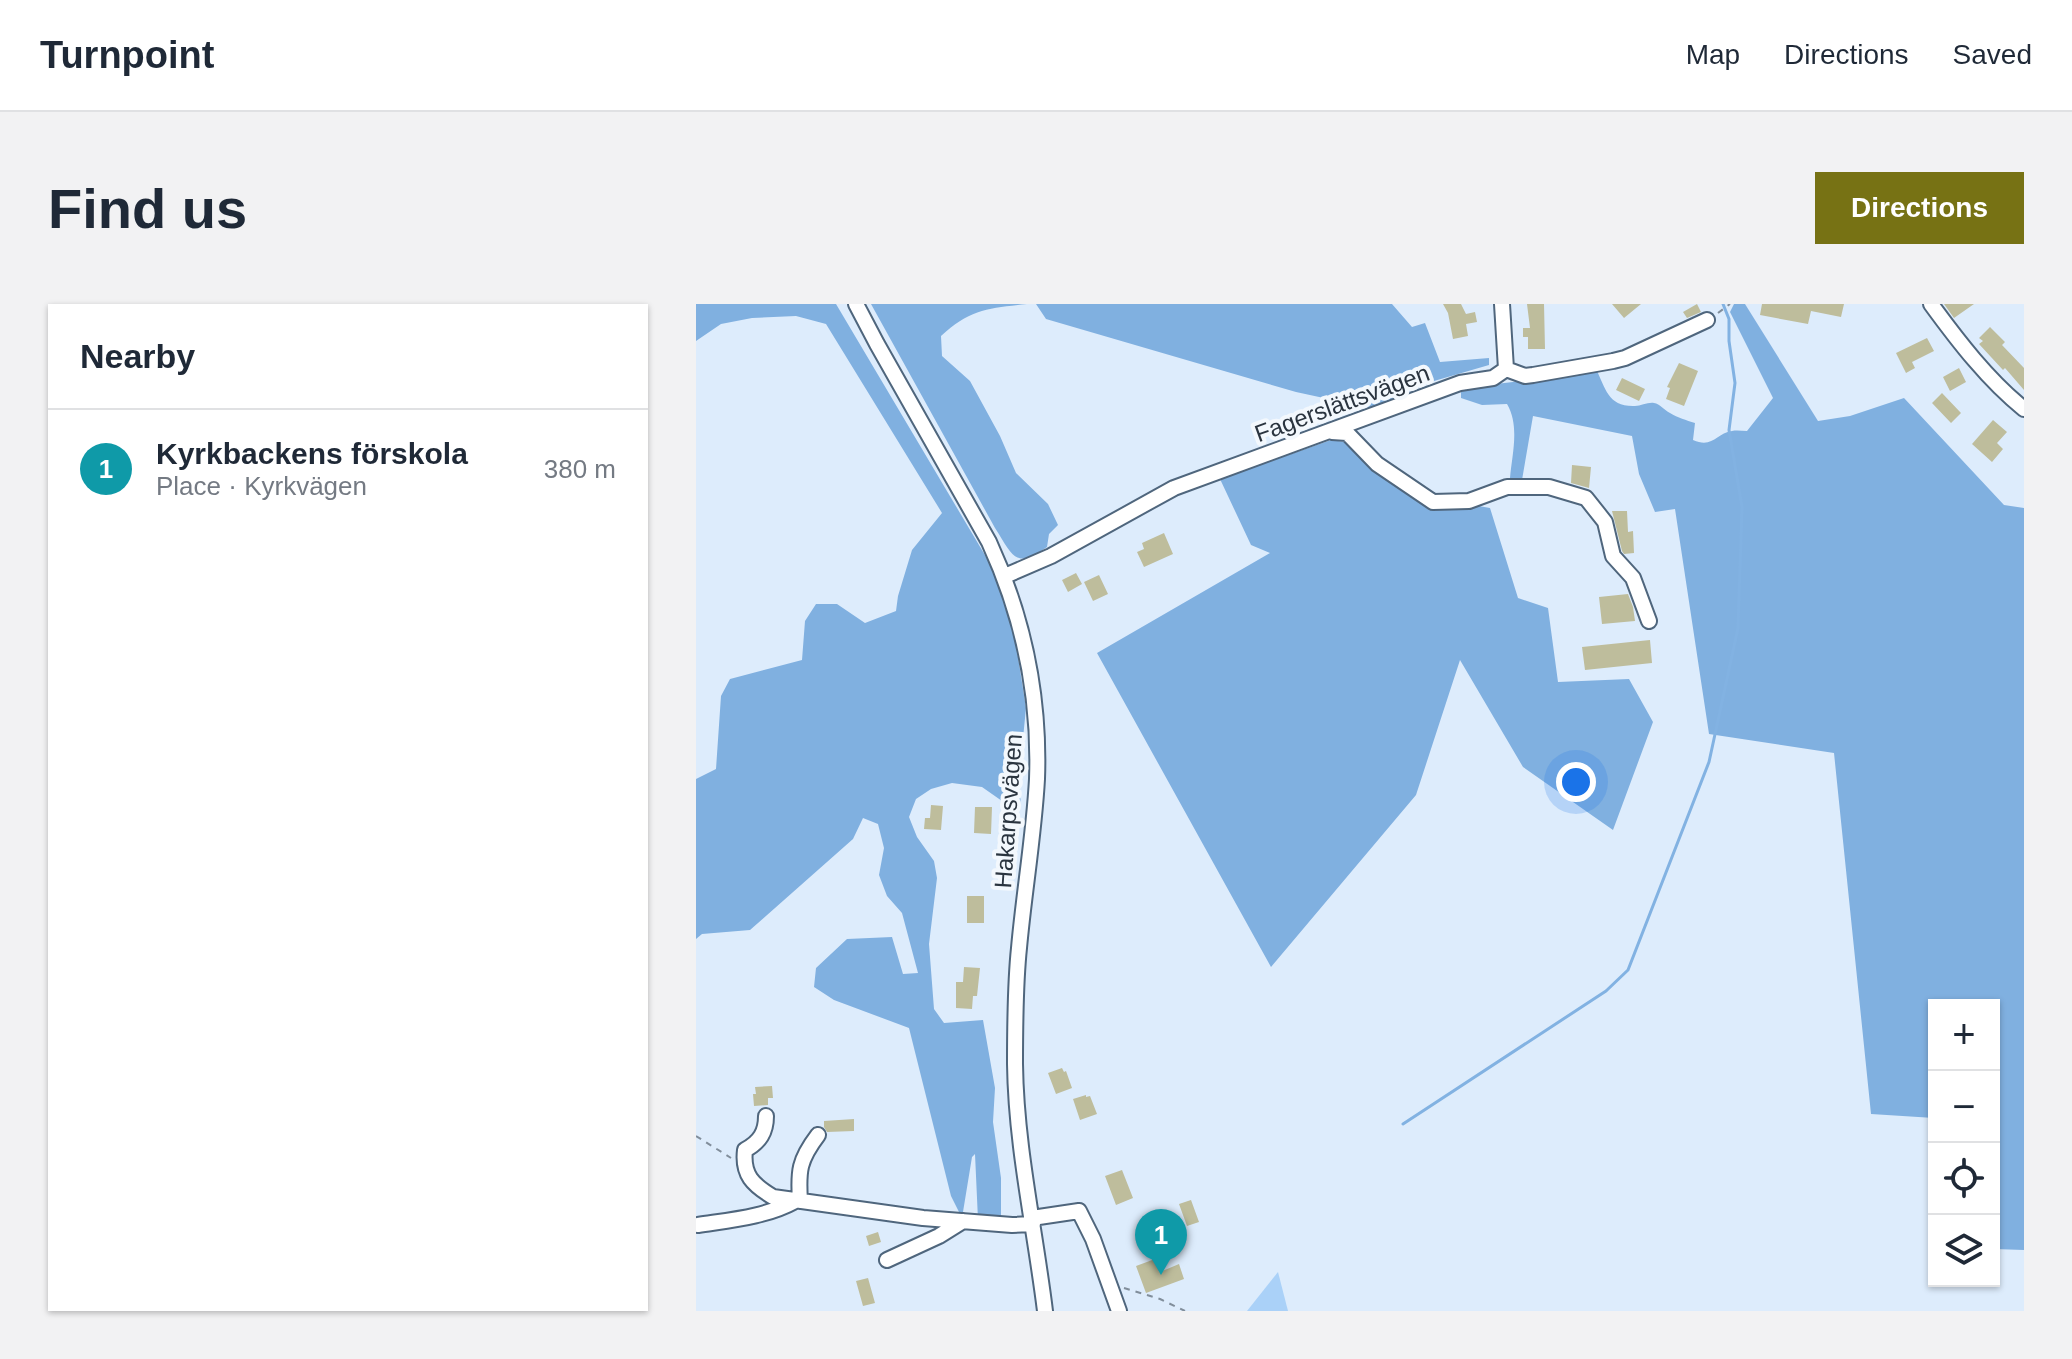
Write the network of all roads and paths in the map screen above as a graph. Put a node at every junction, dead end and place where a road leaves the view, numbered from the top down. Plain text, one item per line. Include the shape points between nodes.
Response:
1 (856, 304) edge
2 (1502, 304) edge
3 (1729, 304) edge
4 (1931, 304) edge
5 (1712, 317) joint
6 (1506, 369) junction
7 (2024, 409) edge
8 (1331, 432) junction
9 (1005, 576) junction
10 (1649, 621) dead end
11 (766, 1116) dead end
12 (818, 1135) dead end
13 (696, 1136) edge
14 (746, 1173) junction
15 (797, 1201) junction
16 (963, 1221) junction
17 (1032, 1221) junction
18 (698, 1225) edge
19 (887, 1260) dead end
20 (1108, 1281) junction
21 (1045, 1311) edge
22 (1119, 1311) edge
23 (1185, 1311) edge

1 - 9 street, Hakarpsvägen
2 - 6 street
3 - 5 path
4 - 7 street via 1974,359
5 - 6 street, Fagerslättsvägen via 1625,358 1525,376
6 - 8 street, Fagerslättsvägen via 1493,378 1460,383
8 - 9 street, Fagerslättsvägen via 1174,488
8 - 10 street via 1347,433 1377,464 1433,502 1469,501 1507,487 1549,487 1586,498 1605,522 1613,556 1633,578
9 - 17 street, Hakarpsvägen via 1029,667 1037,750 1016,977 1015,1063
11 - 14 street via 762,1135 745,1150
12 - 15 street via 802,1161
13 - 14 path
14 - 15 street via 765,1192
15 - 16 street
15 - 18 street
16 - 17 street
16 - 19 street
17 - 20 street via 1079,1211
17 - 21 street, Hakarpsvägen
20 - 22 street
20 - 23 path

